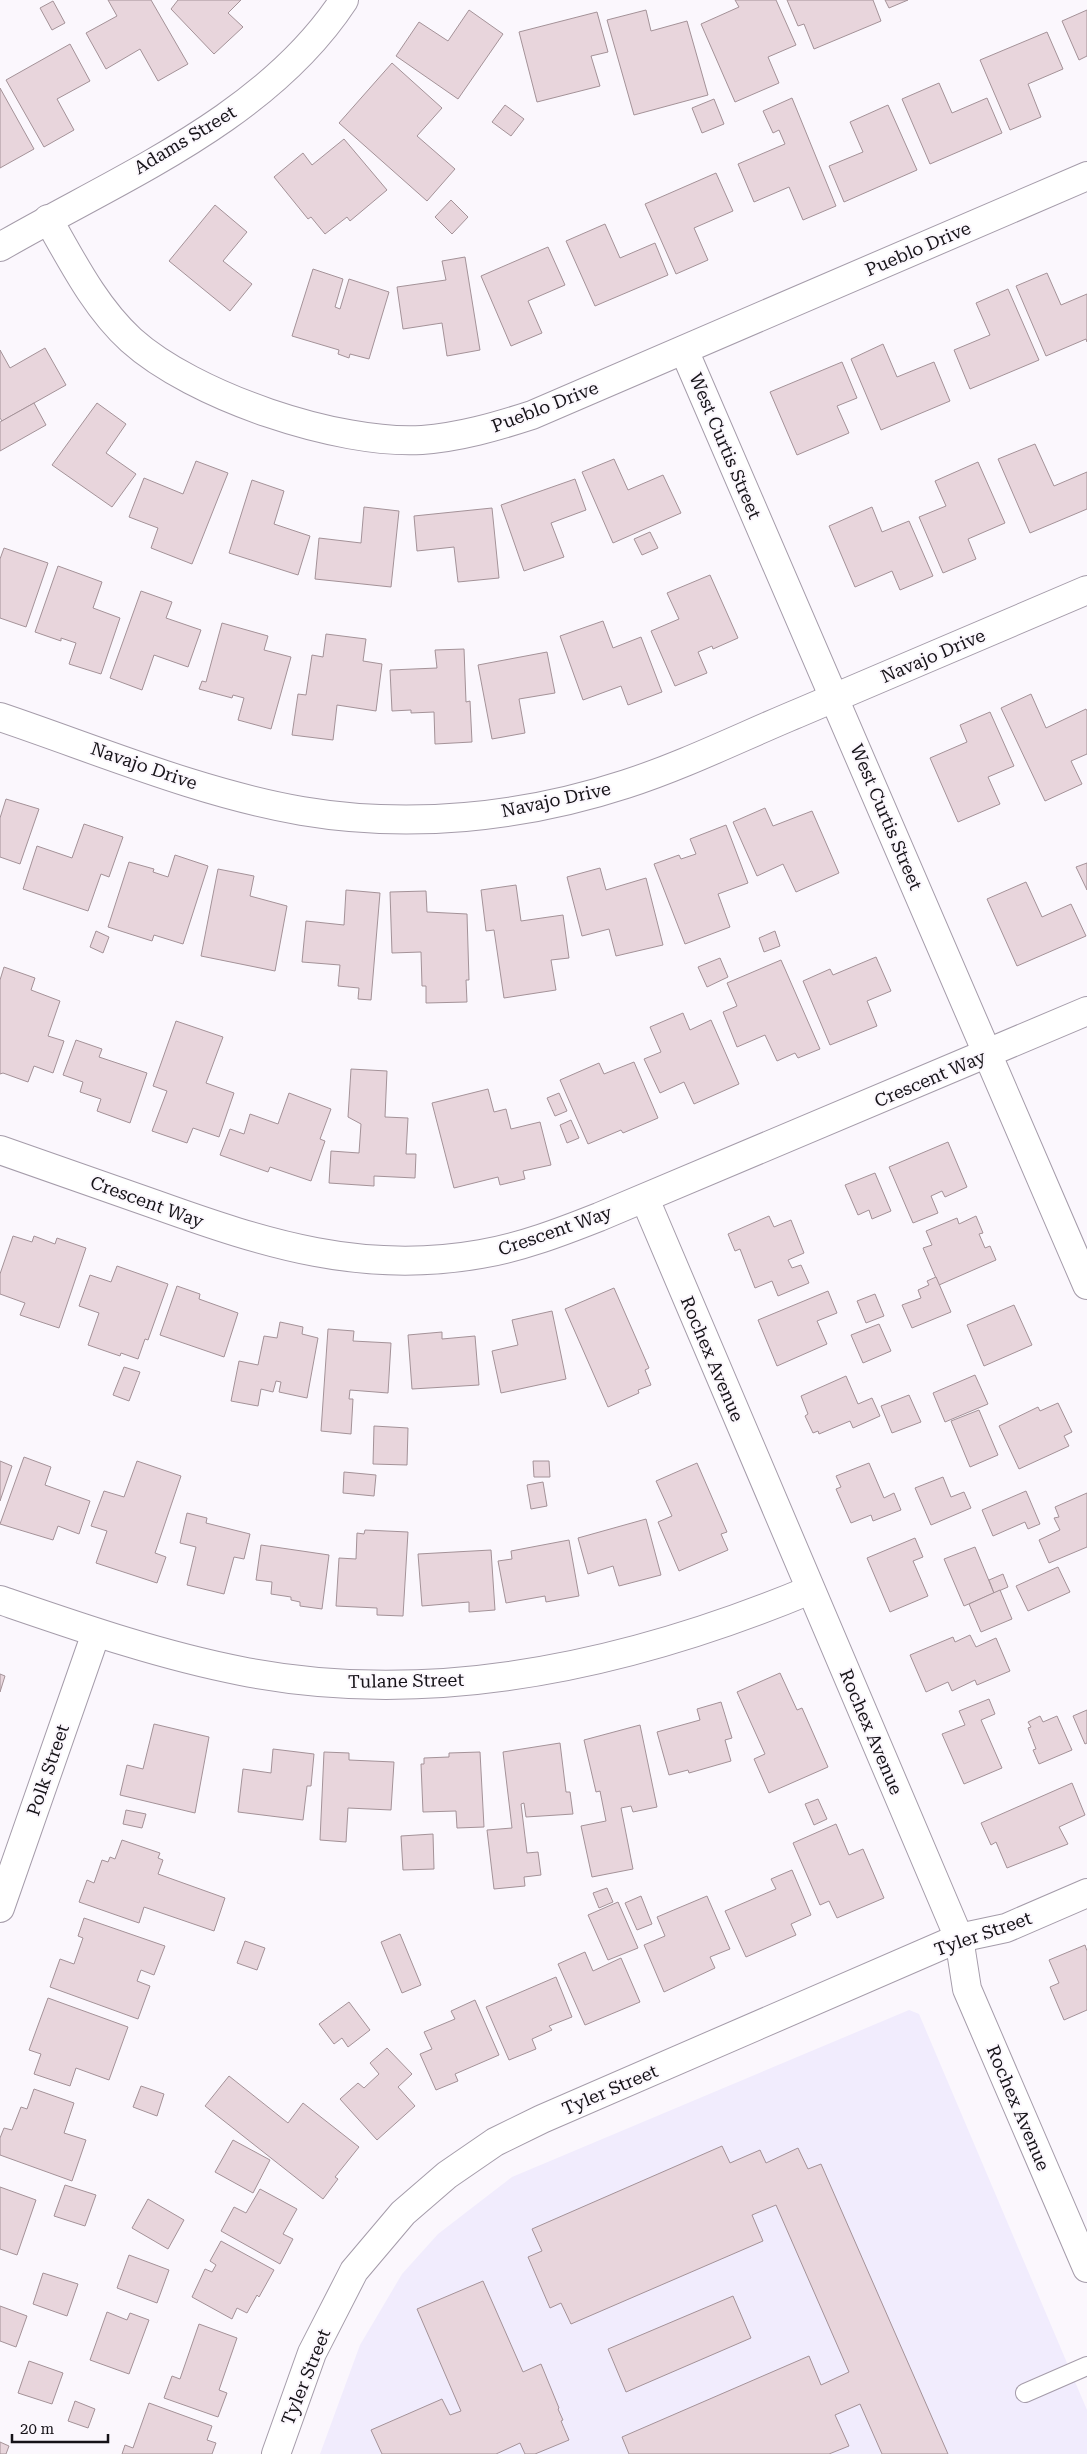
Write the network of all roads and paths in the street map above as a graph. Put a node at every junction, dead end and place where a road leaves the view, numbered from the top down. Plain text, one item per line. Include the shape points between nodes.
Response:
1 (344, 0) edge
2 (1087, 176) edge
3 (48, 219) junction
4 (0, 247) edge
5 (684, 350) junction
6 (1087, 590) edge
7 (834, 698) junction
8 (0, 716) edge
9 (1087, 1011) edge
10 (988, 1054) junction
11 (0, 1150) edge
12 (645, 1199) junction
13 (1087, 1285) edge
14 (810, 1590) junction
15 (0, 1600) edge
16 (96, 1633) junction
17 (1087, 1893) edge
18 (0, 1908) edge
19 (959, 1938) junction
20 (1087, 2268) edge
21 (1087, 2366) edge
22 (1025, 2393) dead end
23 (276, 2454) edge

1 - 3 street, Adams Street via 291,64 228,116 188,142
2 - 5 street, Pueblo Drive
3 - 4 street, Adams Street
3 - 5 street, Pueblo Drive via 99,303 116,325 151,356 196,384 223,396 350,435 385,440 421,440 460,436 492,428 532,415
5 - 7 street, West Curtis Street
6 - 7 street, Navajo Drive
7 - 8 street, Navajo Drive via 627,784 579,798 485,815 391,819 303,811 220,792
7 - 10 street, West Curtis Street
9 - 10 street, Crescent Way
10 - 12 street, Crescent Way
10 - 13 street, West Curtis Street
11 - 12 street, Crescent Way via 240,1234 300,1250 360,1259 449,1258 512,1248
12 - 14 street, Rochex Avenue
14 - 16 street, Tulane Street via 696,1632 619,1655 496,1678 442,1682 393,1684 286,1678 200,1662
14 - 19 street, Rochex Avenue
15 - 16 street, Tulane Street
16 - 18 street, Polk Street
17 - 19 street, Tyler Street via 1006,1928
19 - 20 street, Rochex Avenue via 967,1989
19 - 23 street, Tyler Street via 542,2119 495,2142 447,2174 403,2213 354,2271 312,2354
21 - 22 lane

